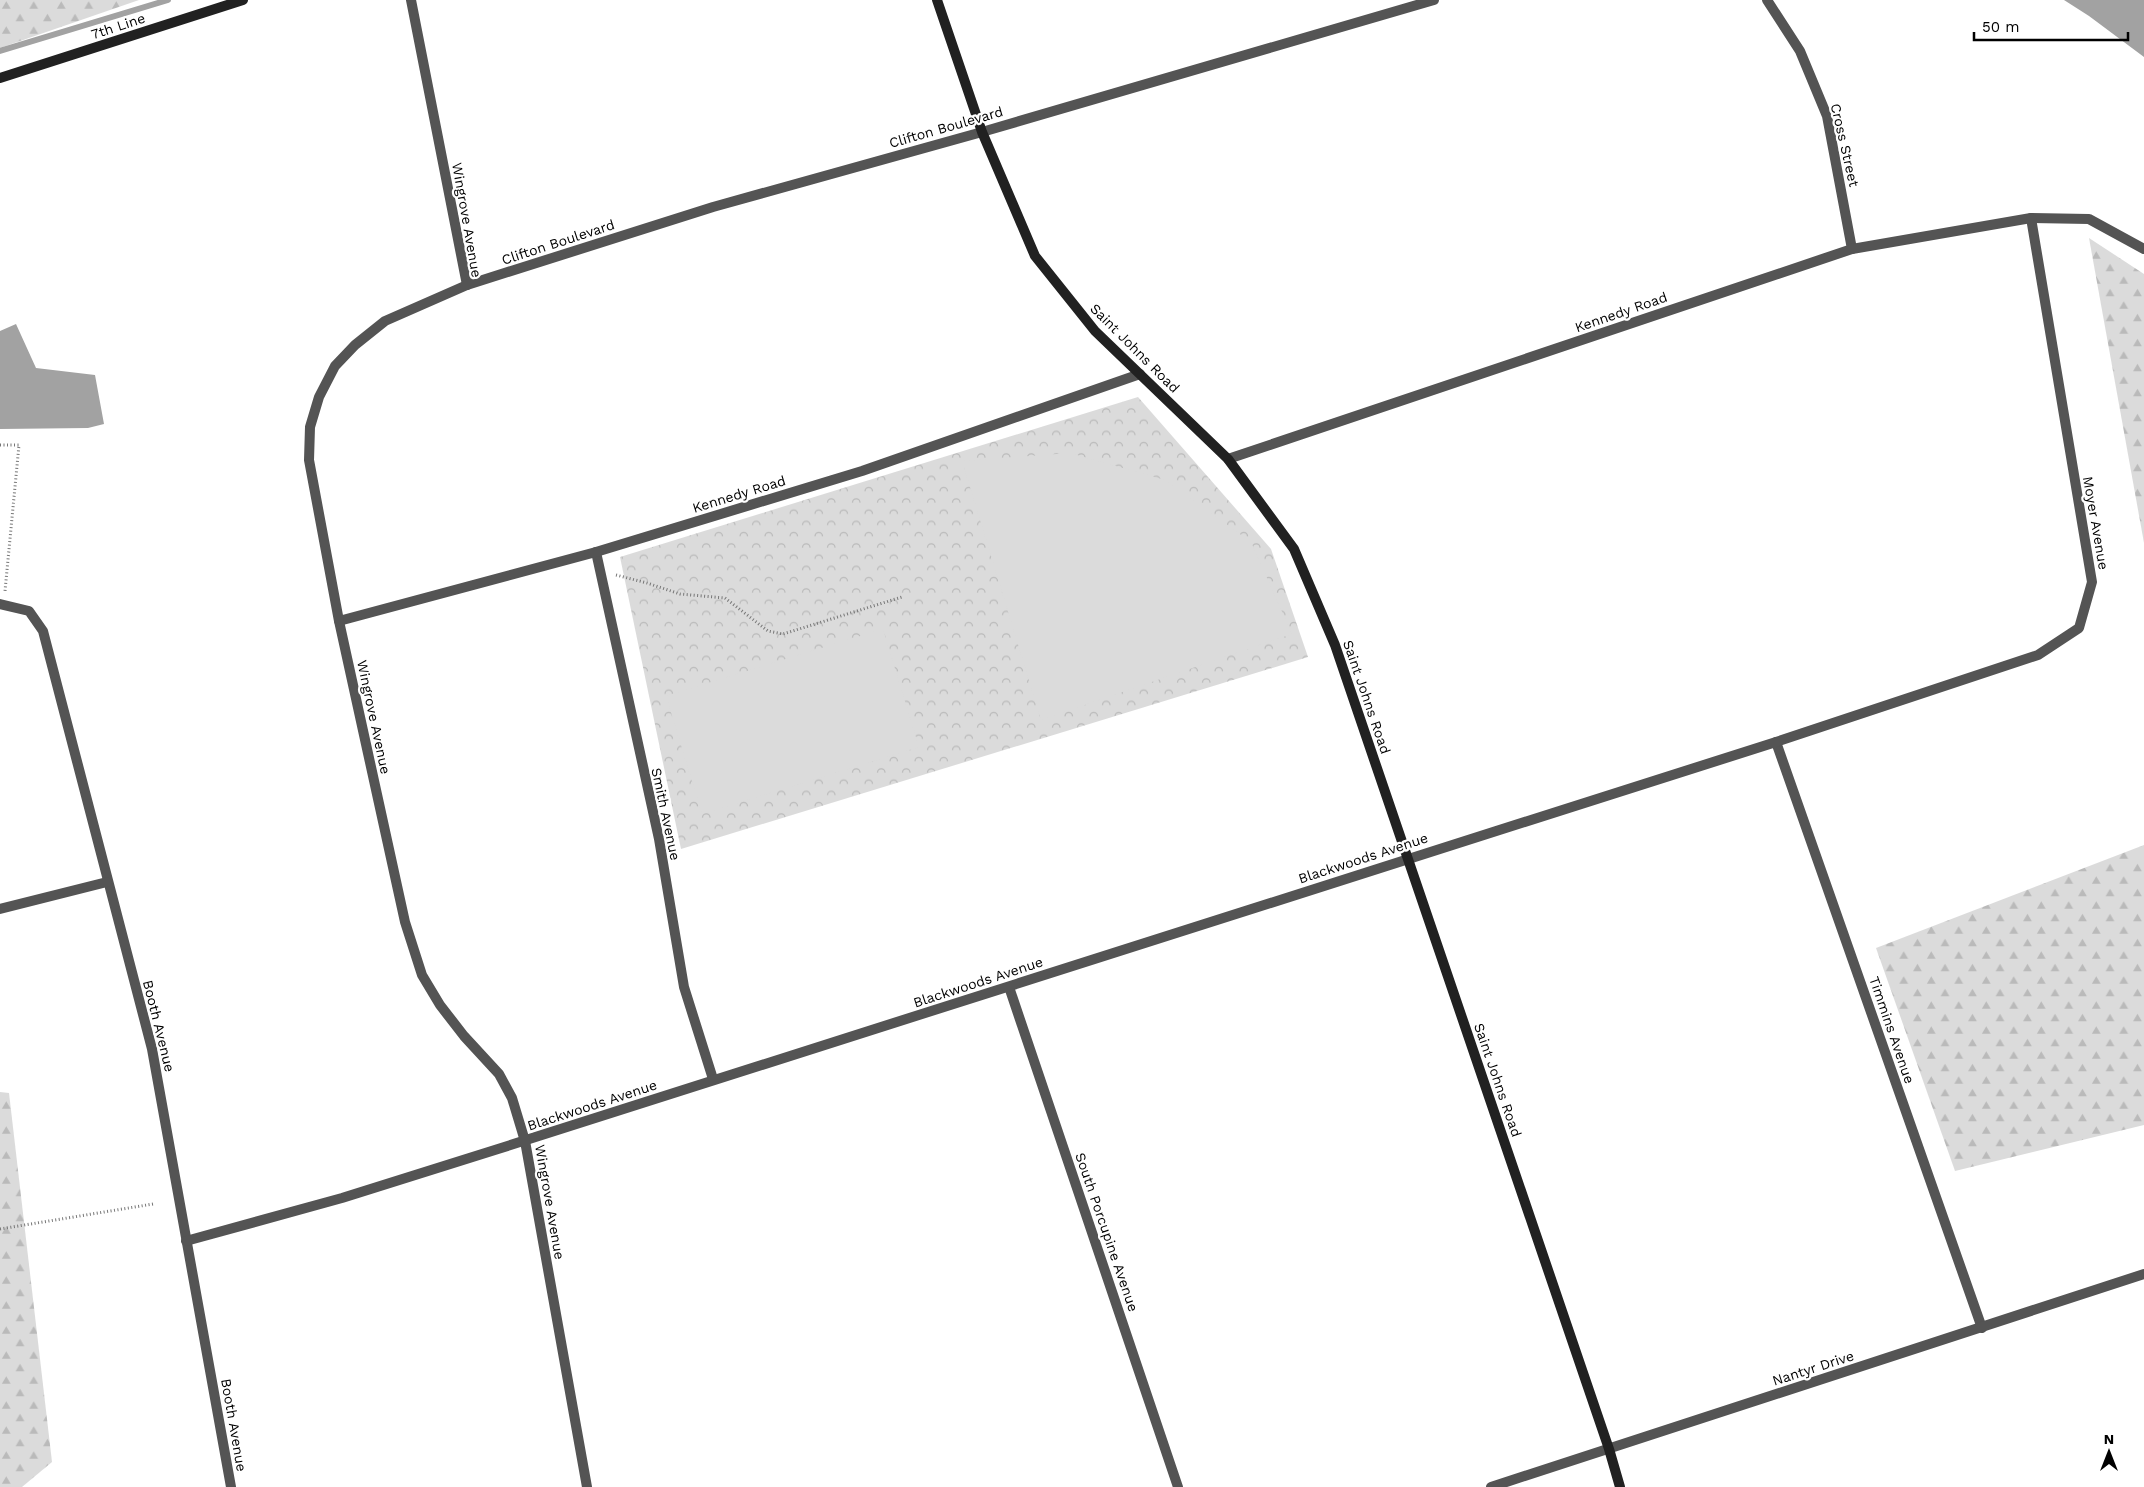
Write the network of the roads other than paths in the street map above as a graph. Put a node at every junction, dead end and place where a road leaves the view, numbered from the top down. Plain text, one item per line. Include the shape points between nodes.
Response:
1 (243, 0) edge
2 (411, 0) edge
3 (937, 0) edge
4 (1434, 0) edge
5 (1767, 0) edge
6 (0, 78) edge
7 (982, 132) junction
8 (2031, 218) junction
9 (1852, 249) junction
10 (2144, 249) edge
11 (467, 285) junction
12 (1140, 374) junction
13 (1228, 459) junction
14 (596, 552) junction
15 (2, 604) edge
16 (339, 622) junction
17 (1776, 742) junction
18 (1408, 858) junction
19 (107, 882) junction
20 (0, 909) edge
21 (1009, 987) junction
22 (713, 1080) junction
23 (525, 1141) junction
24 (186, 1241) junction
25 (2144, 1274) edge
26 (1982, 1328) junction
27 (1609, 1449) junction
28 (231, 1487) edge
29 (587, 1487) edge
30 (1178, 1487) edge
31 (1491, 1487) edge
32 (1620, 1487) edge

1 - 6 street, 7th Line
2 - 11 street, Wingrove Avenue
3 - 7 street, Saint Johns Road
4 - 7 street, Clifton Boulevard
5 - 9 street, Cross Street via 1800,51 1827,116
7 - 11 street, Clifton Boulevard via 713,207
7 - 12 street, Saint Johns Road via 1035,256 1095,331
8 - 9 street, Kennedy Road
8 - 10 street, Kennedy Road via 2089,220
8 - 17 street, Moyer Avenue via 2092,582 2079,628 2038,655
9 - 13 street, Kennedy Road
11 - 16 street, Wingrove Avenue via 385,321 335,366 319,397 310,427 309,460
12 - 13 street, Saint Johns Road
12 - 14 street, Kennedy Road via 862,471
13 - 18 street, Saint Johns Road via 1294,549 1335,645
14 - 16 street, Kennedy Road
14 - 22 street, Smith Avenue via 659,839 684,987
15 - 19 street, Booth Avenue via 29,611 43,631
16 - 23 street, Wingrove Avenue via 414,957 440,1005 499,1074
17 - 18 street, Blackwoods Avenue
17 - 26 street, Timmins Avenue
18 - 21 street, Blackwoods Avenue
18 - 27 street, Saint Johns Road
19 - 20 street
19 - 24 street, Booth Avenue via 152,1049
21 - 22 street, Blackwoods Avenue
21 - 30 street, South Porcupine Avenue
22 - 23 street, Blackwoods Avenue
23 - 24 street, Blackwoods Avenue via 342,1198
23 - 29 street, Wingrove Avenue
24 - 28 street, Booth Avenue
25 - 26 street, Nantyr Drive
26 - 27 street, Nantyr Drive
27 - 31 street, Nantyr Drive
27 - 32 street, Saint Johns Road

